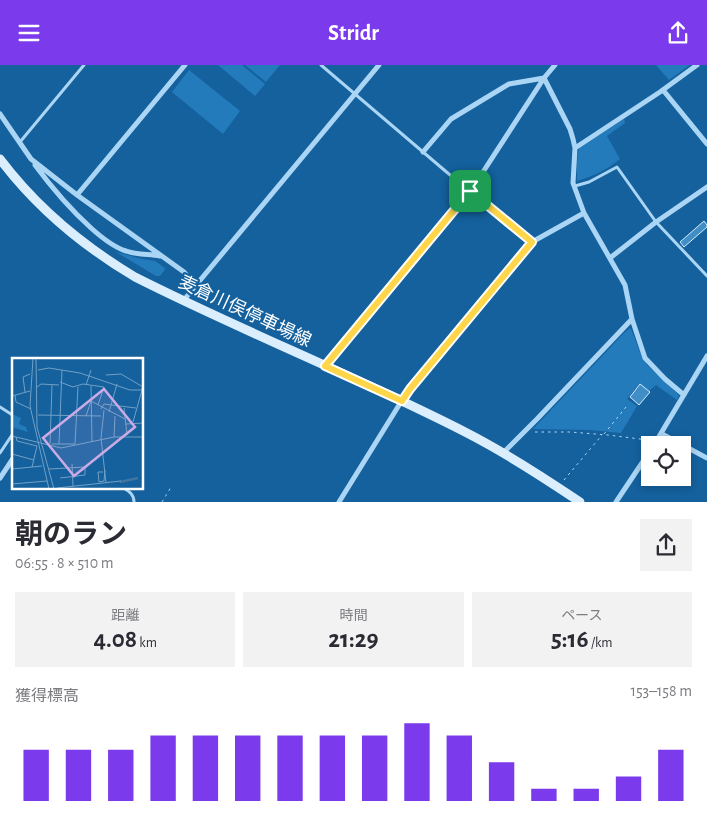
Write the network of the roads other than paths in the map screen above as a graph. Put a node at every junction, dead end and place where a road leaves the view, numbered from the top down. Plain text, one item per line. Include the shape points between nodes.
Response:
1 (84, 65) edge
2 (185, 65) edge
3 (321, 65) edge
4 (379, 65) edge
5 (555, 65) edge
6 (697, 65) edge
7 (544, 78) junction
8 (663, 90) junction
9 (355, 93) junction
10 (0, 114) edge
11 (20, 143) junction
12 (707, 144) edge
13 (575, 148) junction
14 (423, 152) junction
15 (0, 159) edge
16 (31, 159) junction
17 (574, 186) junction
18 (707, 187) edge
19 (470, 191) junction
20 (77, 195) junction
21 (584, 213) junction
22 (656, 223) junction
23 (532, 242) junction
24 (163, 257) junction
25 (610, 258) junction
26 (707, 276) edge
27 (192, 289) junction
28 (184, 300) junction
29 (632, 319) junction
30 (707, 356) edge
31 (325, 366) junction
32 (684, 395) junction
33 (402, 401) junction
34 (0, 407) edge
35 (12, 415) edge
36 (662, 433) junction
37 (12, 435) edge
38 (660, 436) edge
39 (0, 453) edge
40 (502, 453) junction
41 (707, 458) edge
42 (12, 460) edge
43 (641, 464) edge
44 (0, 478) edge
45 (125, 489) edge
46 (134, 502) edge
47 (339, 502) edge
48 (580, 502) edge
49 (616, 502) edge

1 - 11 lane
2 - 20 street
3 - 9 lane
4 - 9 street
5 - 7 street
6 - 8 street
7 - 13 street via 570,129
7 - 14 street via 508,83 451,119
7 - 19 street
8 - 12 street
8 - 13 street
9 - 14 lane
9 - 27 street
10 - 11 street
11 - 16 street
13 - 17 street
14 - 19 lane
15 - 28 main road, 麦倉川俣停車場線 via 42,207 86,245 135,277
16 - 20 street
16 - 24 street via 62,199 101,237 126,251
17 - 21 street
17 - 22 lane via 617,167
18 - 22 street
19 - 23 lane
19 - 31 street
20 - 24 street
21 - 23 street
21 - 25 street
22 - 25 street
22 - 26 lane
23 - 33 street
24 - 27 street via 188,276
25 - 29 street via 625,285
27 - 28 street
28 - 31 main road, 麦倉川俣停車場線
29 - 32 street via 645,358
29 - 40 street
30 - 32 street
31 - 33 main road, 麦倉川俣停車場線
32 - 36 street
33 - 40 main road, 麦倉川俣停車場線
33 - 47 street
34 - 35 lane
36 - 38 street
36 - 41 street
37 - 39 lane
40 - 48 main road, 麦倉川俣停車場線
42 - 44 street
43 - 49 street
45 - 46 lane

